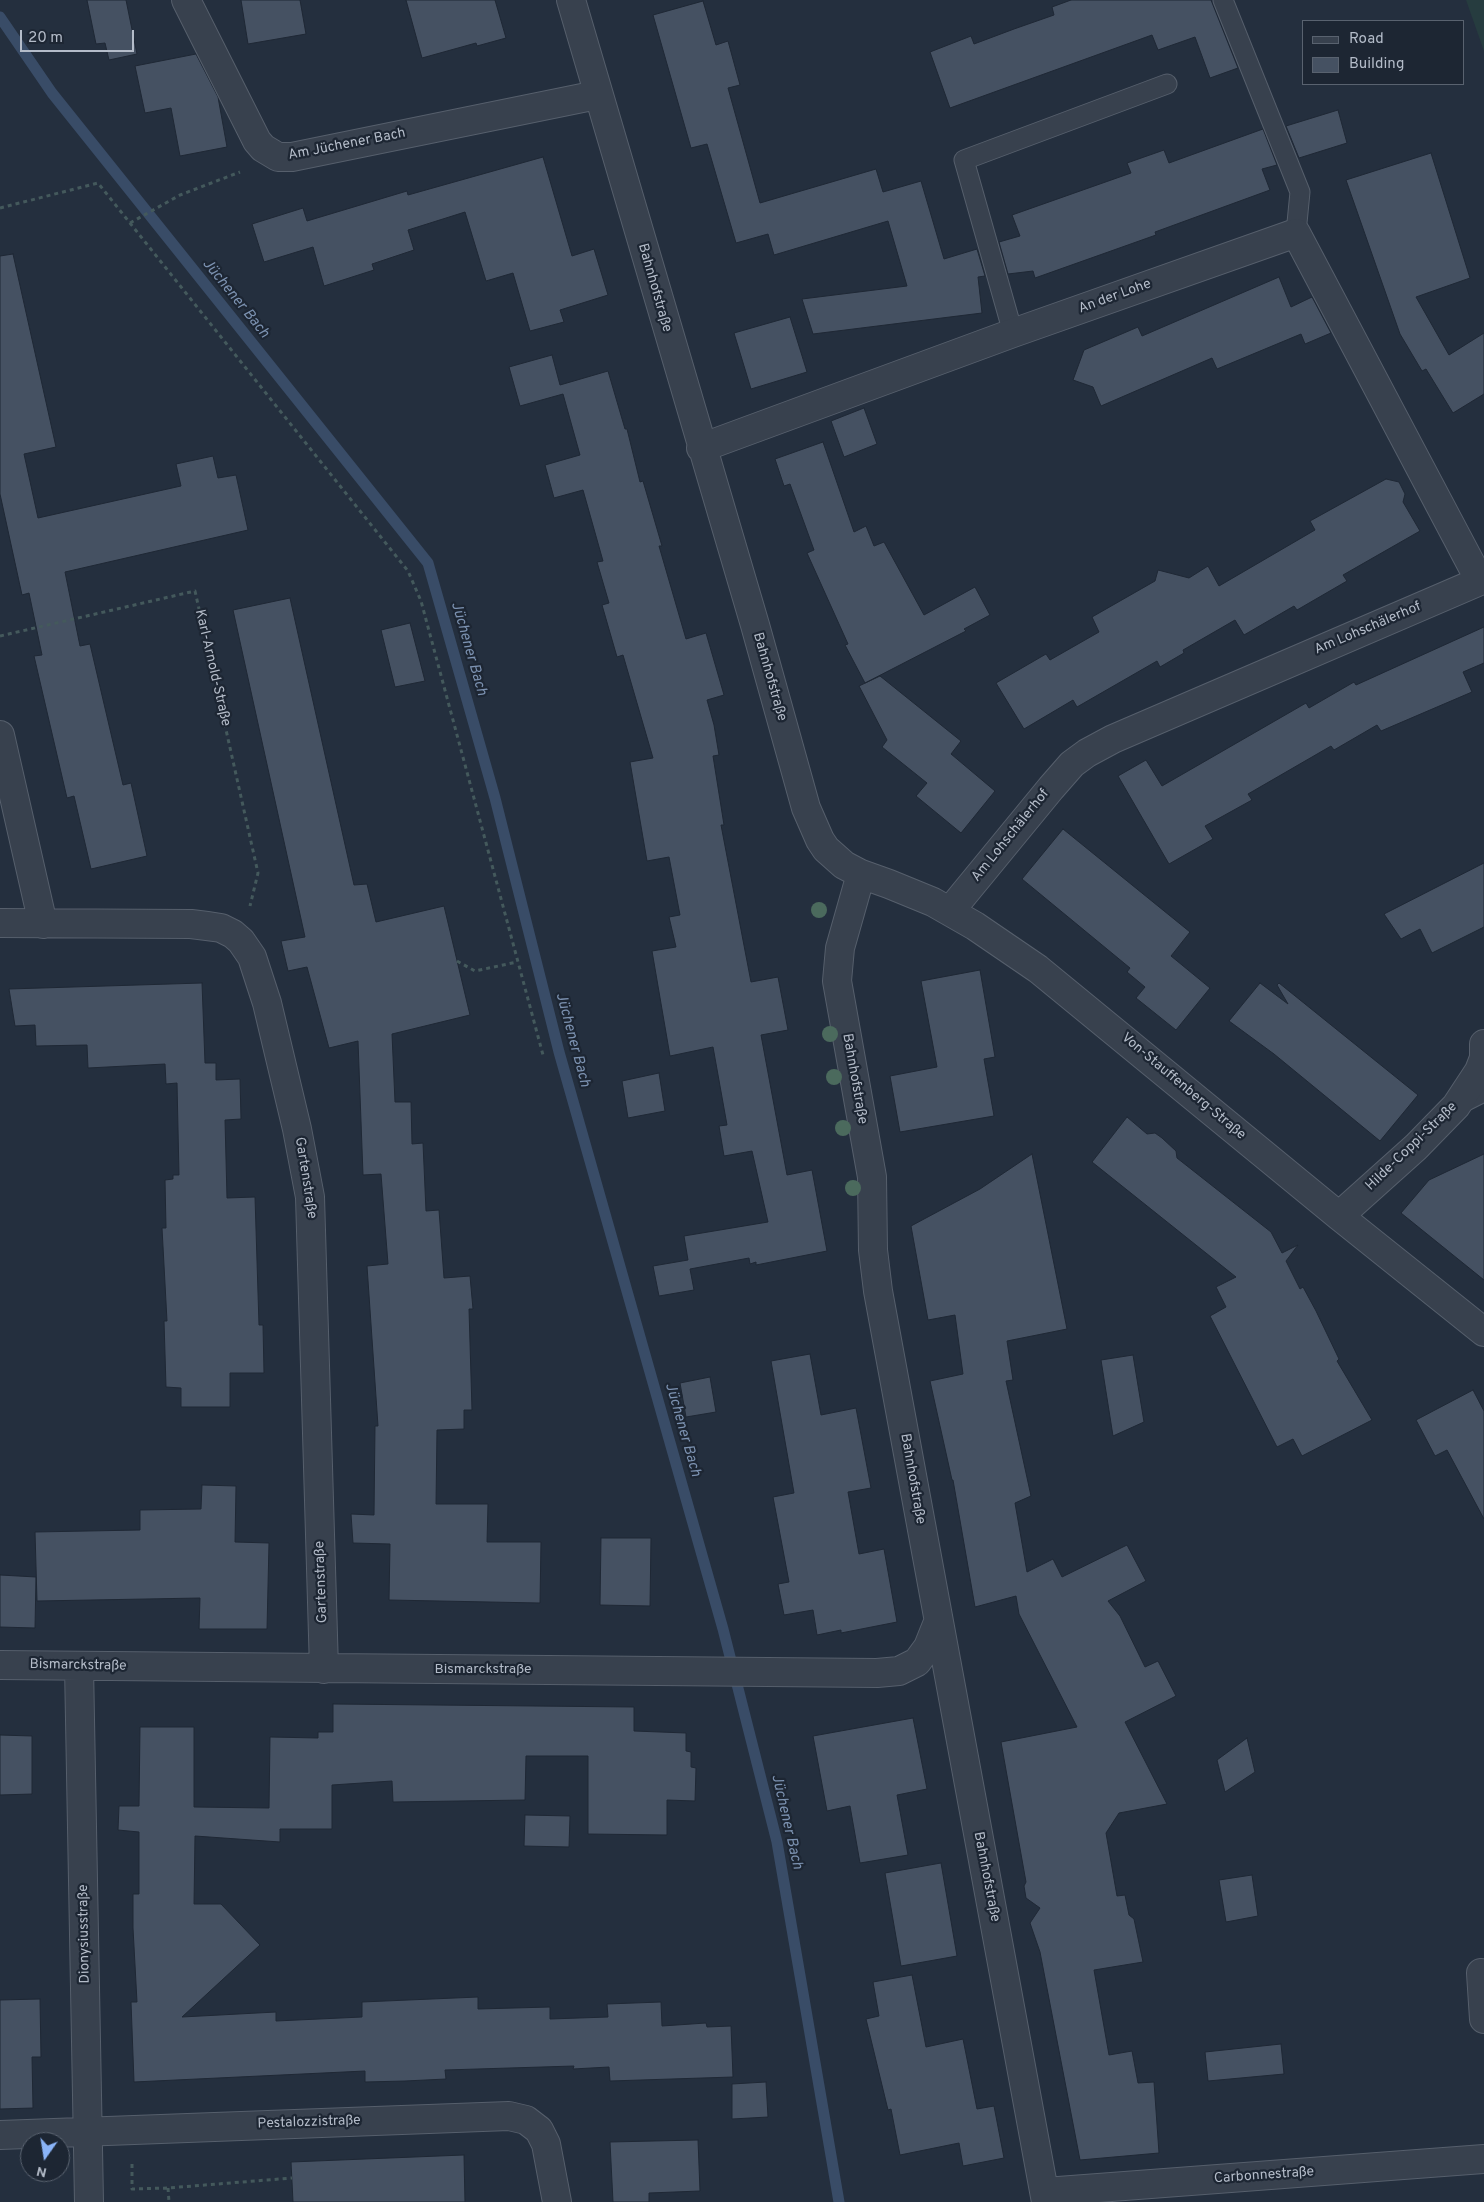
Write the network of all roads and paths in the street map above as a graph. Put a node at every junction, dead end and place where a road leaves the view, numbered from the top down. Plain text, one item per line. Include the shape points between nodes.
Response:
1 (186, 0) edge
2 (570, 0) edge
3 (1223, 0) edge
4 (1167, 84) dead end
5 (597, 95) junction
6 (278, 157) junction
7 (0, 208) edge
8 (130, 223) junction
9 (1296, 233) junction
10 (1013, 333) junction
11 (701, 448) junction
12 (0, 636) edge
13 (0, 734) edge
14 (861, 874) junction
15 (950, 911) junction
16 (0, 924) edge
17 (43, 924) junction
18 (242, 941) junction
19 (457, 961) dead end
20 (517, 962) junction
21 (1484, 1044) edge
22 (543, 1055) dead end
23 (1484, 1092) edge
24 (1456, 1106) junction
25 (1339, 1216) junction
26 (1483, 1329) edge
27 (938, 1622) junction
28 (0, 1665) edge
29 (79, 1666) junction
30 (324, 1669) junction
31 (1481, 1973) dead end
32 (1484, 2019) edge
33 (132, 2130) junction
34 (88, 2131) junction
35 (0, 2135) edge
36 (1484, 2160) edge
37 (292, 2178) dead end
38 (168, 2188) junction
39 (1045, 2197) edge
40 (89, 2202) edge
41 (169, 2202) edge
42 (558, 2202) edge

1 - 6 street, Am Jüchener Bach via 257,141
2 - 5 street, Bahnhofstraße
3 - 9 lane via 1300,192
4 - 10 lane via 964,160
5 - 6 street, Am Jüchener Bach via 292,157
5 - 11 street, Bahnhofstraße
6 - 8 path via 180,195
7 - 8 path via 98,183
8 - 20 path via 408,571 421,601
9 - 10 street, An der Lohe
9 - 15 street, Am Lohschälerhof via 1480,581 1087,753 1072,764 1051,788
10 - 11 street, An der Lohe
11 - 14 street, Bahnhofstraße via 810,820 826,849 844,865
12 - 18 path, Karl-Arnold-Straße via 195,591 258,873
13 - 17 street
14 - 15 street, Von-Stauffenberg-Straße
14 - 27 street, Bahnhofstraße via 840,948 838,995 872,1177 873,1250 878,1291
15 - 25 street, Von-Stauffenberg-Straße via 1046,975
16 - 17 street, Gartenstraße
17 - 18 street, Gartenstraße via 191,924 221,928
18 - 30 street, Gartenstraße via 252,957 267,1002 310,1197
19 - 20 path via 475,971
20 - 22 path
21 - 24 street, Hilde-Coppi-Straße via 1484,1058 1479,1071
23 - 24 lane
24 - 25 street, Hilde-Coppi-Straße via 1416,1148
25 - 26 street, Von-Stauffenberg-Straße
27 - 30 street, Bismarckstraße via 923,1655 916,1662 905,1669 876,1672
27 - 39 street, Bahnhofstraße
28 - 29 street, Bismarckstraße
29 - 30 street, Bismarckstraße
29 - 34 street, Dionysiusstraße
31 - 32 street
33 - 34 street, Pestalozzistraße
33 - 38 path via 132,2189
33 - 42 street, Pestalozzistraße via 509,2116 526,2120 539,2130 546,2144
34 - 35 street, Pestalozzistraße
34 - 40 street, Dionysiusstraße
36 - 39 street, Carbonnestraße
37 - 38 path
38 - 41 path

